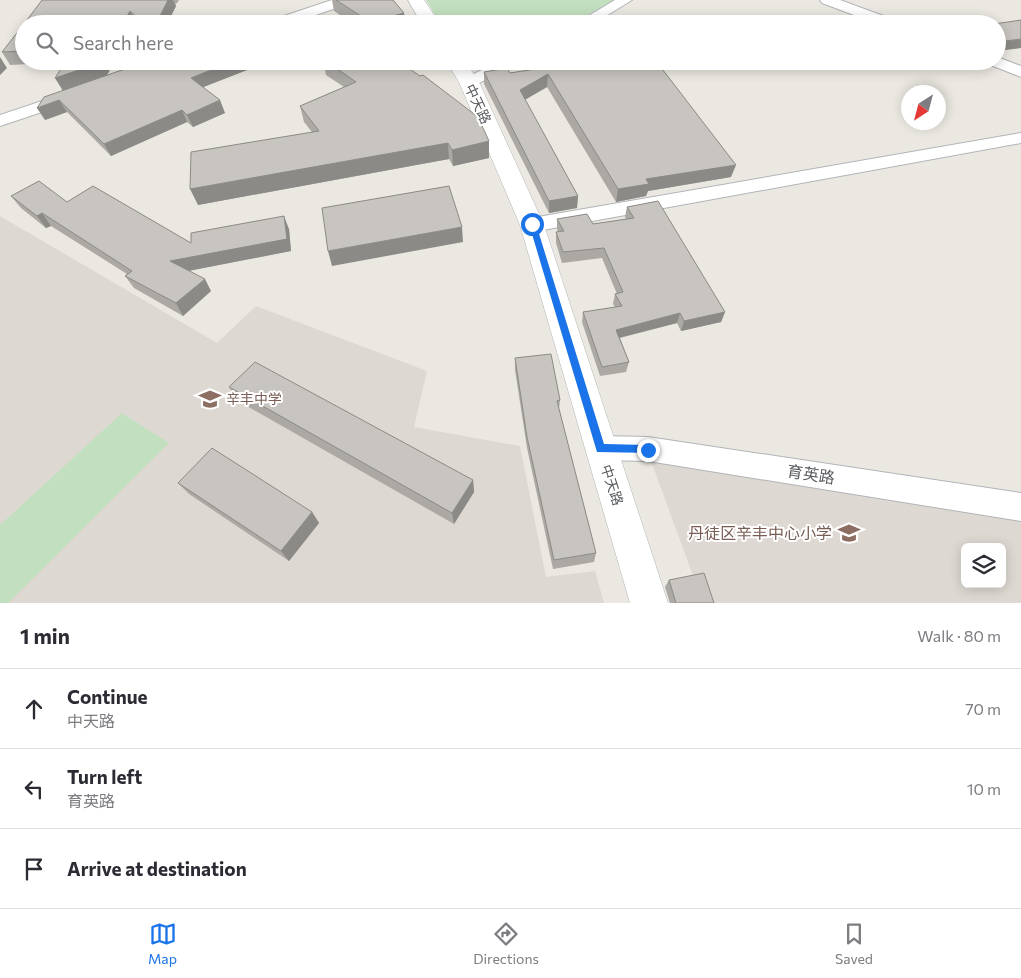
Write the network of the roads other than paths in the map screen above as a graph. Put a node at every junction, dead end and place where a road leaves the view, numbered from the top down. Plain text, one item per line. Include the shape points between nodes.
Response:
1 (346, 0) edge
2 (416, 0) edge
3 (625, 0) edge
4 (827, 0) edge
5 (301, 15) edge
6 (425, 15) edge
7 (598, 15) edge
8 (868, 15) edge
9 (1006, 66) edge
10 (462, 72) edge
11 (1021, 72) edge
12 (84, 91) edge
13 (0, 121) edge
14 (1021, 138) edge
15 (532, 224) junction
16 (600, 448) junction
17 (1021, 506) edge
18 (649, 603) edge

1 - 5 street
2 - 6 main road
3 - 7 street
4 - 8 street
9 - 11 street
10 - 15 main road, 中天路
12 - 13 street
14 - 15 street
15 - 16 main road, 中天路
16 - 17 street, 育英路 via 648,450
16 - 18 main road, 中天路

